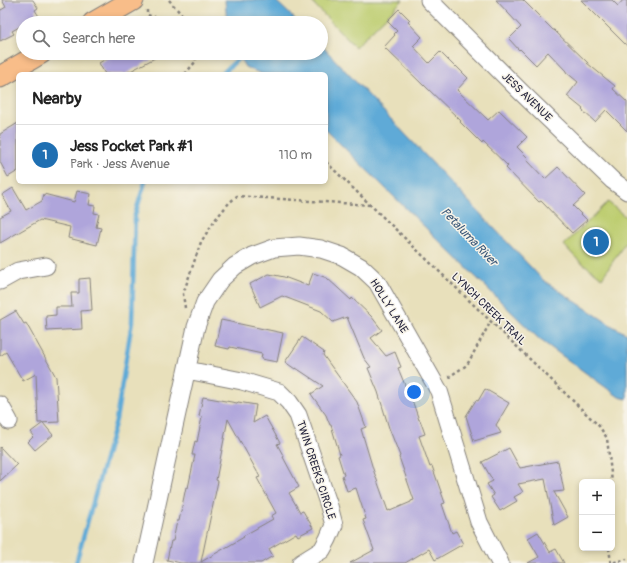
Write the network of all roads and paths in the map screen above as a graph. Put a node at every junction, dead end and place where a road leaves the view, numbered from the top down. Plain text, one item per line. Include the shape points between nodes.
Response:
1 (169, 0) edge
2 (429, 0) edge
3 (140, 4) edge
4 (110, 16) edge
5 (150, 16) edge
6 (183, 16) edge
7 (29, 60) edge
8 (196, 60) edge
9 (187, 72) edge
10 (0, 77) edge
11 (328, 164) edge
12 (627, 191) edge
13 (46, 266) dead end
14 (0, 281) edge
15 (491, 322) junction
16 (187, 370) junction
17 (452, 382) dead end
18 (0, 405) edge
19 (9, 422) dead end
20 (612, 479) edge
21 (609, 551) edge
22 (627, 559) edge
23 (621, 562) edge
24 (144, 563) edge
25 (301, 563) edge
26 (500, 563) edge

1 - 6 path
2 - 12 street, JESS AVENUE via 612,180
3 - 4 main road
3 - 5 path
7 - 10 main road
8 - 9 path
11 - 15 path, LYNCH CREEK TRAIL
13 - 14 street via 18,271
15 - 17 path via 467,365 450,376
15 - 20 path, LYNCH CREEK TRAIL via 599,426 607,438
16 - 24 street, HOLLY LANE
16 - 25 street, TWIN CREEKS CIRCLE via 242,381 279,392 298,415 334,524 322,550
16 - 26 street, HOLLY LANE via 196,327 205,302 220,280 235,266 274,248 299,246 321,249 342,256 361,267 377,282 439,391 479,522
18 - 19 street
21 - 23 path via 611,563
22 - 23 path

